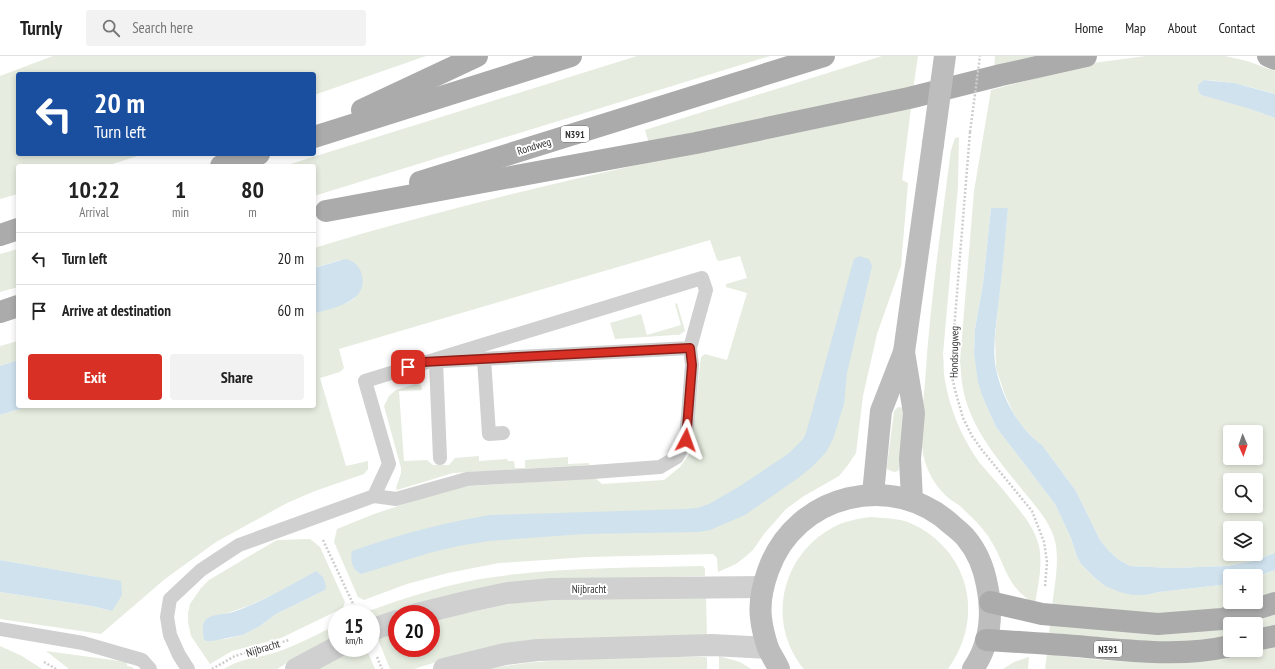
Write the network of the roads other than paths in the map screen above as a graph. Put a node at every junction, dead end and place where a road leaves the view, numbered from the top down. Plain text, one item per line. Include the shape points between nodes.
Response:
1 (477, 56) edge
2 (572, 56) edge
3 (824, 56) edge
4 (944, 56) edge
5 (1086, 56) edge
6 (1268, 56) edge
7 (1275, 59) edge
8 (316, 132) edge
9 (316, 136) edge
10 (253, 156) edge
11 (227, 164) edge
12 (320, 213) edge
13 (16, 230) edge
14 (0, 235) edge
15 (16, 307) edge
16 (0, 312) edge
17 (690, 348) junction
18 (904, 352) junction
19 (484, 359) junction
20 (429, 362) junction
21 (503, 433) dead end
22 (440, 458) dead end
23 (873, 494) junction
24 (374, 496) junction
25 (912, 500) junction
26 (763, 587) junction
27 (990, 602) junction
28 (1275, 603) edge
29 (440, 608) edge
30 (0, 630) edge
31 (1275, 636) edge
32 (1263, 639) edge
33 (986, 640) junction
34 (1223, 647) edge
35 (768, 648) junction
36 (328, 652) edge
37 (150, 669) edge
38 (188, 669) edge
39 (296, 669) edge
40 (444, 669) edge
41 (779, 669) edge
42 (972, 669) edge

1 - 8 main road
2 - 9 main road
3 - 12 main road, Rondweg / N391
4 - 18 main road, bridge
5 - 12 main road, N391 via 909,98 704,141
6 - 7 main road
10 - 11 main road
13 - 14 main road
15 - 16 main road
17 - 19 lane
17 - 20 lane via 706,290 702,278
17 - 24 lane via 692,365 686,440 677,457 660,466 467,479 396,498
18 - 23 main road via 881,411
18 - 25 main road via 914,413 910,459
19 - 20 lane
19 - 21 lane via 488,434
20 - 22 lane
20 - 24 lane via 365,381 389,464
23 - 25 main road
23 - 26 main road via 842,499 814,512 790,532 773,557
24 - 38 lane via 239,545 201,570 170,599 167,617 170,635
25 - 27 main road via 942,515 967,539 983,569
26 - 29 street, Nijbracht via 551,589 508,593
26 - 35 main road via 761,617
27 - 28 main road via 1042,614 1158,624 1222,619
27 - 33 main road
30 - 37 lane via 83,643 142,660
31 - 32 main road
33 - 34 main road, N391 via 1038,642 1146,653 1189,652
33 - 42 main road
35 - 40 street via 712,645 538,650 505,654
35 - 41 main road
36 - 39 street

